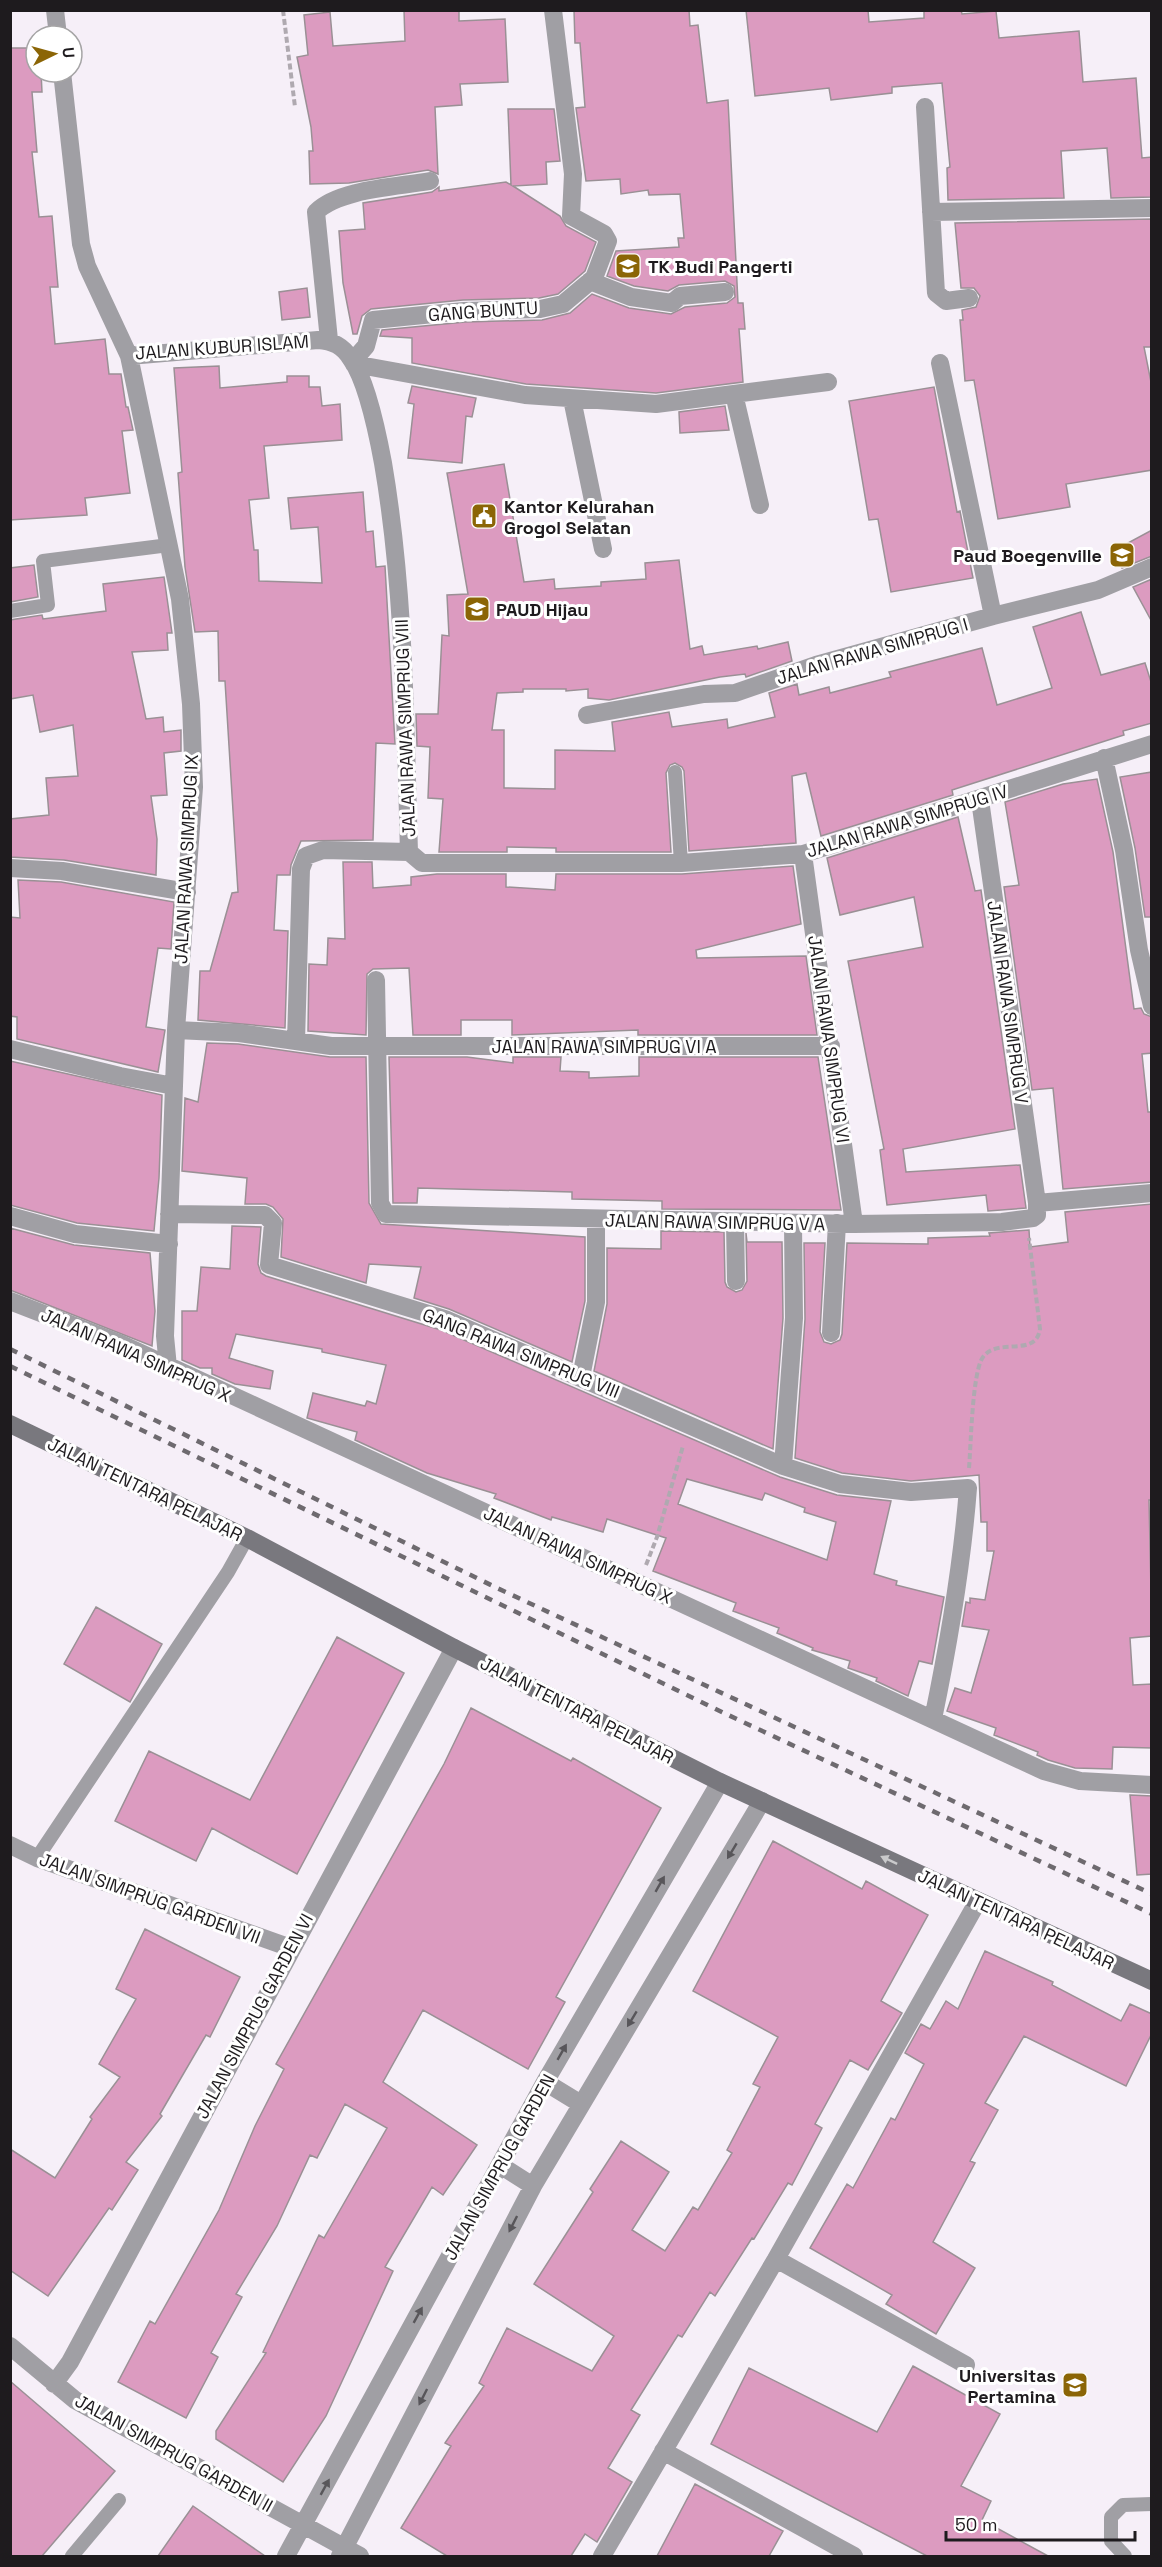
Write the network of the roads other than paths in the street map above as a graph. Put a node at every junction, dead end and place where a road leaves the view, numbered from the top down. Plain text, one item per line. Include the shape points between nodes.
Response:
1 (553, 10) edge
2 (63, 84) edge
3 (925, 107) dead end
4 (430, 181) dead end
5 (1152, 207) edge
6 (931, 212) junction
7 (590, 281) junction
8 (725, 292) dead end
9 (969, 298) dead end
10 (329, 340) junction
11 (129, 356) junction
12 (354, 363) junction
13 (940, 363) dead end
14 (828, 382) dead end
15 (734, 394) junction
16 (572, 399) junction
17 (760, 505) dead end
18 (169, 545) junction
19 (603, 549) dead end
20 (1152, 567) edge
21 (401, 603) joint
22 (10, 611) edge
23 (993, 616) junction
24 (587, 715) dead end
25 (1152, 744) edge
26 (1104, 758) junction
27 (675, 772) dead end
28 (980, 800) junction
29 (409, 852) junction
30 (803, 854) junction
31 (681, 863) junction
32 (10, 868) edge
33 (187, 892) junction
34 (375, 980) dead end
35 (1152, 1006) edge
36 (176, 1030) junction
37 (296, 1041) junction
38 (831, 1046) junction
39 (376, 1047) junction
40 (10, 1049) edge
41 (174, 1086) junction
42 (1152, 1193) edge
43 (1037, 1203) junction
44 (170, 1214) junction
45 (10, 1215) edge
46 (596, 1220) junction
47 (735, 1222) junction
48 (793, 1223) junction
49 (845, 1224) junction
50 (169, 1244) junction
51 (736, 1281) dead end
52 (10, 1301) edge
53 (831, 1333) dead end
54 (168, 1367) junction
55 (581, 1377) junction
56 (10, 1424) edge
57 (783, 1466) junction
58 (247, 1538) junction
59 (454, 1648) junction
60 (933, 1719) junction
61 (720, 1782) junction
62 (1152, 1785) edge
63 (762, 1801) junction
64 (10, 1845) edge
65 (37, 1858) junction
66 (978, 1901) junction
67 (291, 1948) junction
68 (1152, 1981) edge
69 (545, 2082) junction
70 (581, 2104) junction
71 (500, 2165) junction
72 (533, 2186) junction
73 (776, 2259) junction
74 (10, 2346) edge
75 (966, 2365) dead end
76 (54, 2384) junction
77 (663, 2451) junction
78 (119, 2500) dead end
79 (1152, 2504) edge
80 (304, 2525) junction
81 (349, 2554) edge
82 (72, 2556) edge
83 (286, 2556) edge
84 (602, 2556) edge
85 (854, 2556) edge
86 (1125, 2556) edge

1 - 7 street, GANG BUNTU via 573,174 571,216 604,234 608,241
2 - 11 street, JALAN KUBUR ISLAM via 81,244 87,266
3 - 6 street
4 - 10 street via 341,197 316,212
5 - 6 street
6 - 9 street via 936,293 946,301
7 - 8 street via 631,297 672,303 680,296
7 - 12 street, GANG BUNTU via 563,304 540,309 373,320 366,346
10 - 11 street, JALAN KUBUR ISLAM
10 - 12 street, JALAN KUBUR ISLAM
11 - 18 street, JALAN RAWA SIMPRUG IX
12 - 16 street via 525,395
12 - 21 street, JALAN KUBUR ISLAM via 376,424
13 - 23 street
14 - 15 street
15 - 16 street via 656,404
15 - 17 street
16 - 19 street
18 - 22 lane via 43,561 48,605
18 - 33 street, JALAN RAWA SIMPRUG IX via 179,592 191,704 194,787
20 - 23 street, JALAN RAWA SIMPRUG I via 1098,590
21 - 29 street, JALAN RAWA SIMPRUG VIII
23 - 24 street, JALAN RAWA SIMPRUG I via 816,665 735,693 704,694
25 - 26 street, JALAN RAWA SIMPRUG IV
26 - 28 street, JALAN RAWA SIMPRUG IV
26 - 35 street
27 - 31 lane
28 - 30 street, JALAN RAWA SIMPRUG IV
28 - 43 street, JALAN RAWA SIMPRUG V
29 - 31 street, JALAN RAWA SIMPRUG IV via 422,864
29 - 37 street via 323,850 306,856 301,869
30 - 31 street, JALAN RAWA SIMPRUG IV
30 - 38 street, JALAN RAWA SIMPRUG VI
32 - 33 street via 63,871
33 - 36 street, JALAN RAWA SIMPRUG IX
34 - 39 street
36 - 37 street, JALAN RAWA SIMPRUG VI A
36 - 41 street, JALAN RAWA SIMPRUG IX
37 - 39 street, JALAN RAWA SIMPRUG VI A
38 - 39 street, JALAN RAWA SIMPRUG VI A
38 - 49 street, JALAN RAWA SIMPRUG VI
39 - 46 street, JALAN RAWA SIMPRUG V A via 382,1210 391,1215
40 - 41 street
41 - 44 street, JALAN RAWA SIMPRUG IX
42 - 43 street
43 - 49 street, JALAN RAWA SIMPRUG V A via 1037,1215 1002,1222
44 - 50 street, JALAN RAWA SIMPRUG IX
44 - 55 street, GANG RAWA SIMPRUG VIII via 265,1215 273,1223 269,1266 445,1319
45 - 50 street via 75,1234
46 - 47 street, JALAN RAWA SIMPRUG V A
46 - 55 street via 596,1302
47 - 48 street, JALAN RAWA SIMPRUG V A
47 - 51 street
48 - 49 street, JALAN RAWA SIMPRUG V A
48 - 57 street via 794,1318
49 - 53 street, JALAN RAWA SIMPRUG VI
50 - 54 street, JALAN RAWA SIMPRUG IX via 165,1336
52 - 54 street, JALAN RAWA SIMPRUG X via 121,1344
54 - 60 street, JALAN RAWA SIMPRUG X
55 - 57 street, GANG RAWA SIMPRUG VIII
56 - 58 street, JALAN TENTARA PELAJAR
57 - 60 street, GANG RAWA SIMPRUG VIII via 840,1484 911,1492 968,1488 951,1634
58 - 59 street, JALAN TENTARA PELAJAR
58 - 65 lane
59 - 61 street, JALAN TENTARA PELAJAR
59 - 67 street, JALAN SIMPRUG GARDEN VI
60 - 62 street, JALAN RAWA SIMPRUG X via 1044,1771 1080,1781
61 - 63 street, JALAN TENTARA PELAJAR
69 -> 61 street, JALAN SIMPRUG GARDEN
66 -> 63 street, JALAN TENTARA PELAJAR
63 -> 70 street
64 - 65 street, JALAN SIMPRUG GARDEN VII
65 - 67 street, JALAN SIMPRUG GARDEN VII
66 - 68 street, JALAN TENTARA PELAJAR
66 - 73 street
67 - 76 street, JALAN SIMPRUG GARDEN VI via 70,2362
69 - 70 street
69 - 71 street, JALAN SIMPRUG GARDEN
70 - 72 street
71 - 72 street
80 -> 71 street, JALAN SIMPRUG GARDEN
72 -> 81 street
73 - 75 street
73 - 77 street
74 - 76 street, JALAN SIMPRUG GARDEN II
76 - 80 street, JALAN SIMPRUG GARDEN II via 75,2400
77 - 84 street
77 - 85 street
78 - 82 lane
79 - 86 lane via 1123,2505 1111,2517 1112,2541
80 - 81 street, JALAN SIMPRUG GARDEN II
80 - 83 street, JALAN SIMPRUG GARDEN

